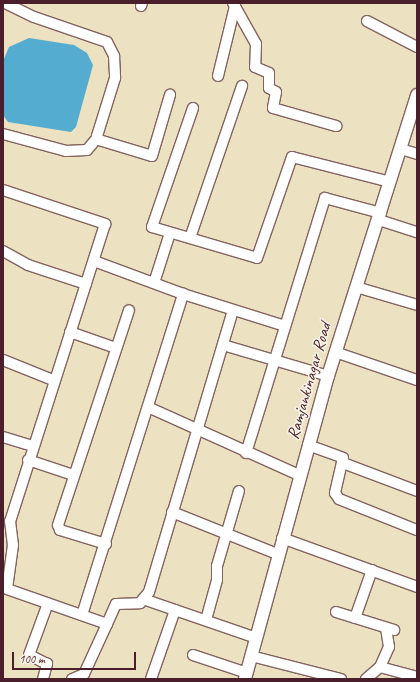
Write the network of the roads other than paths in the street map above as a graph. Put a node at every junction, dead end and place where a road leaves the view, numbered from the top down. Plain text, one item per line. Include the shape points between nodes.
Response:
1 (5, 3) edge
2 (234, 4) edge
3 (367, 21) dead end
4 (417, 47) edge
5 (218, 76) dead end
6 (242, 86) dead end
7 (170, 95) dead end
8 (417, 95) edge
9 (193, 108) dead end
10 (336, 126) dead end
11 (3, 134) edge
12 (97, 138) junction
13 (401, 149) junction
14 (417, 154) edge
15 (390, 182) junction
16 (3, 190) edge
17 (380, 216) junction
18 (417, 232) edge
19 (170, 233) junction
20 (190, 238) junction
21 (3, 251) edge
22 (94, 261) junction
23 (154, 283) junction
24 (86, 284) junction
25 (356, 287) junction
26 (183, 294) junction
27 (417, 305) edge
28 (129, 310) dead end
29 (233, 311) junction
30 (284, 326) junction
31 (70, 332) junction
32 (223, 345) junction
33 (116, 348) junction
34 (335, 352) junction
35 (3, 360) edge
36 (273, 361) junction
37 (328, 376) junction
38 (53, 380) junction
39 (417, 380) edge
40 (150, 408) junction
41 (197, 430) junction
42 (3, 437) edge
43 (308, 445) junction
44 (33, 446) junction
45 (246, 453) junction
46 (28, 460) junction
47 (343, 463) junction
48 (73, 475) junction
49 (299, 475) junction
50 (239, 491) dead end
51 (417, 491) edge
52 (172, 512) junction
53 (6, 519) edge
54 (417, 530) edge
55 (227, 534) junction
56 (282, 538) junction
57 (106, 544) junction
58 (277, 554) junction
59 (372, 570) junction
60 (417, 587) edge
61 (5, 588) edge
62 (143, 599) junction
63 (48, 603) junction
64 (175, 610) junction
65 (336, 612) dead end
66 (82, 615) junction
67 (355, 618) junction
68 (206, 620) junction
69 (107, 624) junction
70 (256, 638) junction
71 (193, 654) dead end
72 (251, 656) junction
73 (380, 667) junction
74 (306, 675) edge
75 (246, 676) edge
76 (417, 677) edge
77 (43, 679) edge
78 (72, 679) edge
79 (151, 679) edge
80 (341, 679) edge
81 (366, 679) edge

1 - 12 street via 34,17 104,39 111,48 115,78
2 - 5 street
2 - 10 street via 256,44 255,67 269,73 269,88 276,92 273,108
3 - 4 street
6 - 20 street
7 - 12 street via 152,156
8 - 13 street, Ramjankinagar Road
9 - 19 street via 151,224
11 - 12 street via 66,151 87,150
13 - 14 street
13 - 15 street, Ramjankinagar Road
15 - 17 street, Ramjankinagar Road
15 - 20 street via 292,157 260,257
16 - 22 street via 105,224
17 - 18 street
17 - 25 street, Ramjankinagar Road
17 - 30 street via 325,198
19 - 20 street
19 - 23 street
21 - 24 street via 28,265
22 - 23 street
22 - 24 street
23 - 26 street
24 - 31 street
25 - 27 street
25 - 34 street, Ramjankinagar Road
26 - 29 street
26 - 40 street
28 - 33 street
29 - 30 street
29 - 32 street
30 - 36 street
31 - 33 street
31 - 38 street
32 - 36 street
32 - 41 street
33 - 48 street
34 - 37 street, Ramjankinagar Road
34 - 39 street
35 - 38 street
36 - 37 street
36 - 45 street
37 - 43 street, Ramjankinagar Road
38 - 44 street
40 - 41 street
40 - 57 street
41 - 45 street
41 - 52 street
42 - 44 street
43 - 47 street via 340,455
43 - 49 street, Ramjankinagar Road
44 - 46 street
45 - 49 street
46 - 48 street
46 - 53 street
47 - 51 street
47 - 54 street via 335,493 339,499
48 - 57 street via 58,528
49 - 56 street, Ramjankinagar Road
50 - 55 street
52 - 55 street
52 - 62 street via 149,592
53 - 61 street via 13,551
55 - 58 street
55 - 68 street
56 - 58 street, Ramjankinagar Road
56 - 59 street
57 - 66 street
58 - 70 street, Ramjankinagar Road
59 - 60 street
59 - 67 street
61 - 63 street
62 - 64 street
62 - 69 street via 140,602 116,604
63 - 66 street
63 - 77 street via 29,655 47,664
64 - 68 street
64 - 79 street
65 - 67 street
66 - 69 street
67 - 73 street via 390,629 389,647
68 - 70 street
69 - 78 street via 84,674
70 - 72 street, Ramjankinagar Road
71 - 75 street
72 - 74 street
72 - 75 street, Ramjankinagar Road
73 - 76 street
73 - 81 street
74 - 80 street

